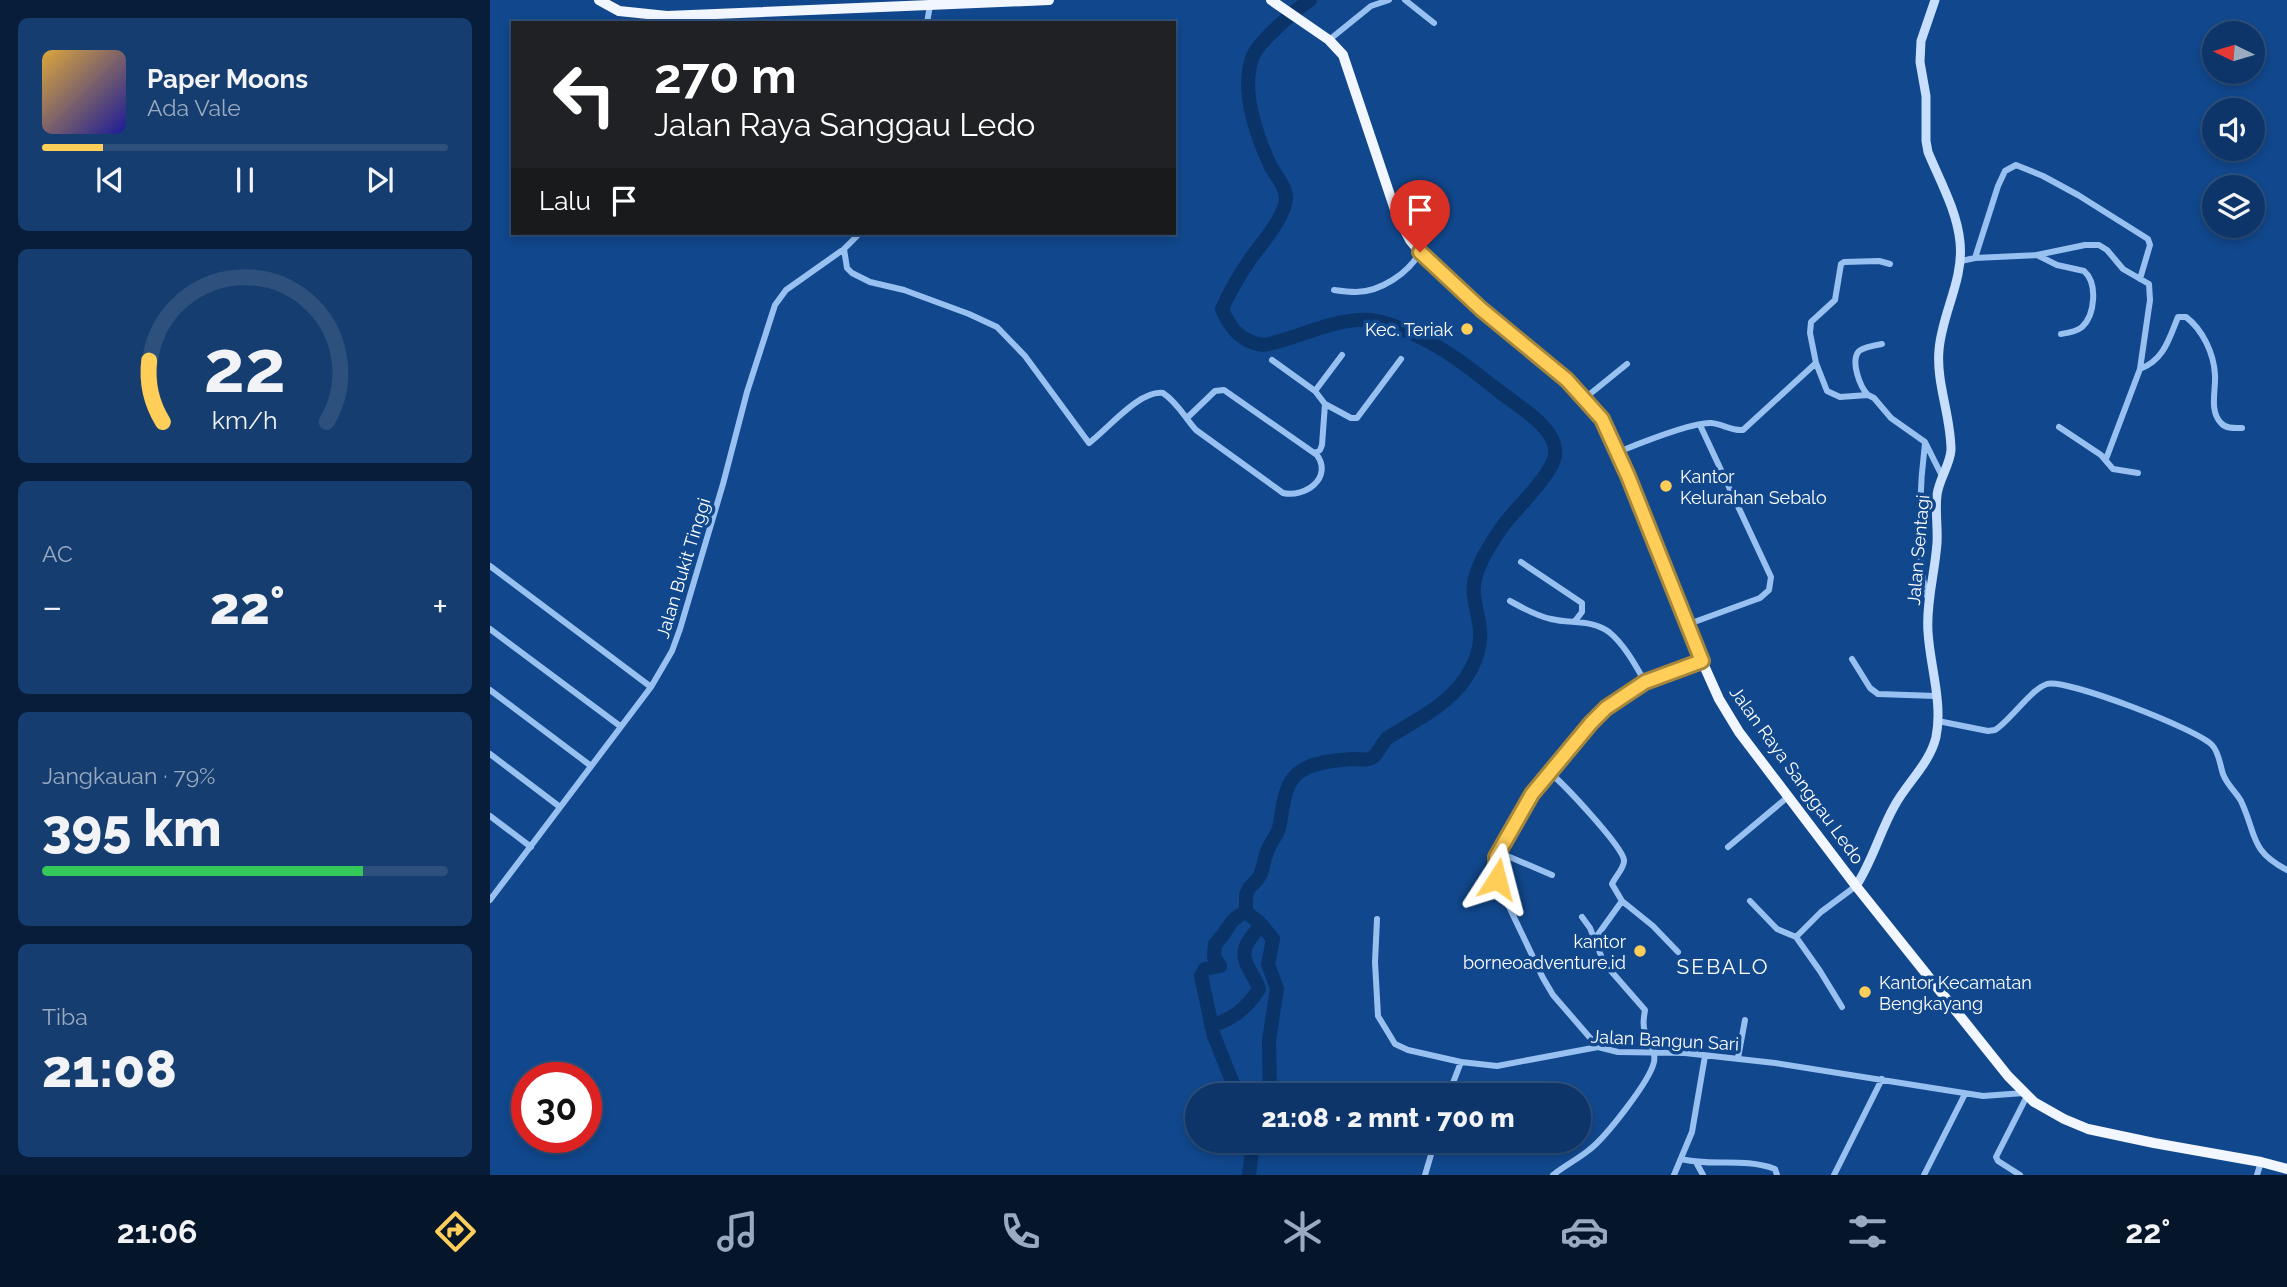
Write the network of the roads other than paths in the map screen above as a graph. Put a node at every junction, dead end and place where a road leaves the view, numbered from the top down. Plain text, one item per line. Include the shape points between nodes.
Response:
1 (599, 0) edge
2 (1049, 0) edge
3 (1271, 0) edge
4 (1389, 0) edge
5 (1405, 0) edge
6 (1935, 0) edge
7 (930, 5) junction
8 (658, 19) edge
9 (927, 21) edge
10 (1434, 23) dead end
11 (1329, 40) junction
12 (858, 235) edge
13 (844, 249) junction
14 (1420, 252) junction
15 (2037, 255) junction
16 (1975, 258) junction
17 (1961, 261) junction
18 (1890, 264) dead end
19 (2140, 279) junction
20 (1334, 290) dead end
21 (2061, 334) dead end
22 (1882, 344) dead end
23 (1342, 355) dead end
24 (1401, 359) dead end
25 (1272, 360) dead end
26 (1816, 363) junction
27 (1627, 364) dead end
28 (2140, 369) junction
29 (1315, 391) junction
30 (1868, 395) junction
31 (1585, 398) junction
32 (1325, 404) junction
33 (1187, 418) junction
34 (1700, 425) junction
35 (2059, 427) dead end
36 (2242, 428) dead end
37 (1925, 442) junction
38 (1618, 452) junction
39 (1315, 453) junction
40 (2105, 459) junction
41 (2138, 473) dead end
42 (1942, 476) junction
43 (1521, 562) dead end
44 (490, 566) edge
45 (1510, 601) dead end
46 (1929, 601) junction
47 (1575, 621) junction
48 (1686, 625) junction
49 (490, 629) edge
50 (1852, 659) dead end
51 (1702, 661) junction
52 (1645, 682) junction
53 (651, 687) junction
54 (490, 690) edge
55 (1936, 696) junction
56 (1938, 721) junction
57 (620, 726) junction
58 (490, 754) edge
59 (591, 766) junction
60 (1550, 773) junction
61 (1788, 796) junction
62 (560, 807) junction
63 (490, 816) edge
64 (531, 847) junction
65 (1728, 847) dead end
66 (1498, 852) junction
67 (2287, 870) edge
68 (1552, 875) dead end
69 (490, 884) edge
70 (1856, 886) junction
71 (498, 890) junction
72 (490, 900) edge
73 (1622, 901) junction
74 (1750, 901) dead end
75 (1582, 917) dead end
76 (1377, 919) dead end
77 (1796, 937) junction
78 (1594, 940) junction
79 (1678, 952) dead end
80 (1842, 1007) dead end
81 (1745, 1020) dead end
82 (1649, 1038) junction
83 (1598, 1047) junction
84 (1654, 1051) junction
85 (1638, 1052) junction
86 (1706, 1056) junction
87 (1738, 1058) junction
88 (1461, 1062) junction
89 (1882, 1079) junction
90 (1453, 1083) edge
91 (1965, 1094) junction
92 (2025, 1094) junction
93 (1432, 1153) edge
94 (1681, 1159) junction
95 (2261, 1162) junction
96 (1697, 1164) junction
97 (2287, 1169) edge
98 (1426, 1175) edge
99 (1553, 1175) edge
100 (1674, 1175) edge
101 (1703, 1175) edge
102 (1777, 1175) edge
103 (1834, 1175) edge
104 (1924, 1175) edge
105 (2020, 1175) edge
106 (2257, 1175) edge

1 - 8 highway via 619,11
2 - 7 highway
3 - 11 highway, Jalan Raya Sanggau Ledo
4 - 11 street via 1371,6
5 - 10 street
6 - 17 main road, Jalan Sentagi via 1921,41 1926,141 1957,225
7 - 8 highway
7 - 9 street
11 - 14 highway, Jalan Raya Sanggau Ledo via 1346,60 1396,213
12 - 13 street, Jalan Bukit Tinggi
13 - 33 street via 852,274 996,327 1025,356 1089,443 1153,393 1167,396
13 - 53 street, Jalan Bukit Tinggi via 786,290 772,311 683,619 670,655
14 - 20 street via 1410,267 1387,283 1358,292
14 - 31 highway, Jalan Raya Sanggau Ledo
15 - 16 street
15 - 19 street via 2101,245 2123,269
15 - 21 street via 2084,271 2091,281 2092,299 2083,327
16 - 17 street
16 - 19 street via 1998,186 2005,171 2016,165 2078,195 2148,239
17 - 42 main road, Jalan Sentagi via 1939,351 1951,453
18 - 26 street via 1842,262 1835,300 1810,326
19 - 28 street via 2149,284 2151,295
22 - 30 street via 1861,350 1857,356 1859,383
23 - 29 street
24 - 32 street via 1357,418
25 - 29 street
26 - 30 street via 1827,391 1843,397
26 - 34 street via 1743,430
27 - 31 street
28 - 36 street via 2167,347 2178,317 2186,317 2212,357 2214,407 2219,420 2226,427
28 - 40 street
29 - 32 street
30 - 37 street
31 - 38 highway, Jalan Raya Sanggau Ledo via 1602,419
32 - 39 street via 1322,445
33 - 39 street via 1222,389
33 - 39 street via 1207,439 1285,494 1298,494 1315,485 1322,464
34 - 38 street
34 - 48 street via 1772,581 1768,593 1760,598
35 - 40 street
37 - 42 street
37 - 46 street via 1922,572
38 - 48 highway, Jalan Raya Sanggau Ledo
40 - 41 street via 2113,469
42 - 46 main road, Jalan Sentagi
43 - 47 street via 1582,603
44 - 53 street
45 - 47 street via 1540,616
46 - 55 main road, Jalan Sentagi
47 - 52 street via 1611,634
48 - 51 highway, Jalan Raya Sanggau Ledo
49 - 57 street
50 - 55 street via 1878,694
51 - 52 street
51 - 61 highway, Jalan Raya Sanggau Ledo via 1725,710
52 - 60 street via 1606,708
53 - 57 street, Jalan Bukit Tinggi
54 - 59 street
55 - 56 main road, Jalan Sentagi
56 - 67 street via 1995,730 2051,683 2184,727 2213,746 2262,853
56 - 70 main road, Jalan Sentagi via 1930,753 1893,808
57 - 59 street, Jalan Bukit Tinggi
58 - 62 street
59 - 62 street, Jalan Bukit Tinggi
60 - 66 street
60 - 73 street via 1623,856 1624,864 1612,884
61 - 65 street
61 - 70 highway, Jalan Raya Sanggau Ledo
62 - 64 street, Jalan Bukit Tinggi
63 - 64 street
64 - 71 street, Jalan Bukit Tinggi
66 - 68 street
66 - 83 street via 1497,879 1544,978
69 - 71 street
70 - 77 street
70 - 92 highway, Jalan Raya Sanggau Ledo
71 - 72 street, Jalan Bukit Tinggi
73 - 78 street
73 - 79 street
74 - 77 street via 1777,929
75 - 78 street
76 - 88 street, Jalan Bangun Sari via 1380,1024 1397,1046
77 - 80 street
78 - 82 street via 1604,963 1645,1010 1644,1029
81 - 87 street
82 - 84 street
82 - 85 street
83 - 85 street, Jalan Bangun Sari
83 - 88 street, Jalan Bangun Sari via 1497,1066
84 - 85 street, Jalan Bangun Sari
84 - 86 street, Jalan Bangun Sari
84 - 99 street via 1647,1081 1605,1134 1588,1152
86 - 87 street, Jalan Bangun Sari
86 - 94 street via 1692,1132
87 - 89 street, Jalan Bangun Sari
88 - 90 street
89 - 91 street, Jalan Bangun Sari
89 - 103 street
91 - 92 street, Jalan Bangun Sari
91 - 104 street
92 - 95 highway, Jalan Raya Sanggau Ledo via 2088,1129
92 - 105 street via 1996,1157
93 - 98 street
94 - 96 street
94 - 100 street
95 - 97 highway, Jalan Raya Sanggau Ledo
95 - 106 street
96 - 101 street
96 - 102 street via 1751,1163 1773,1168

